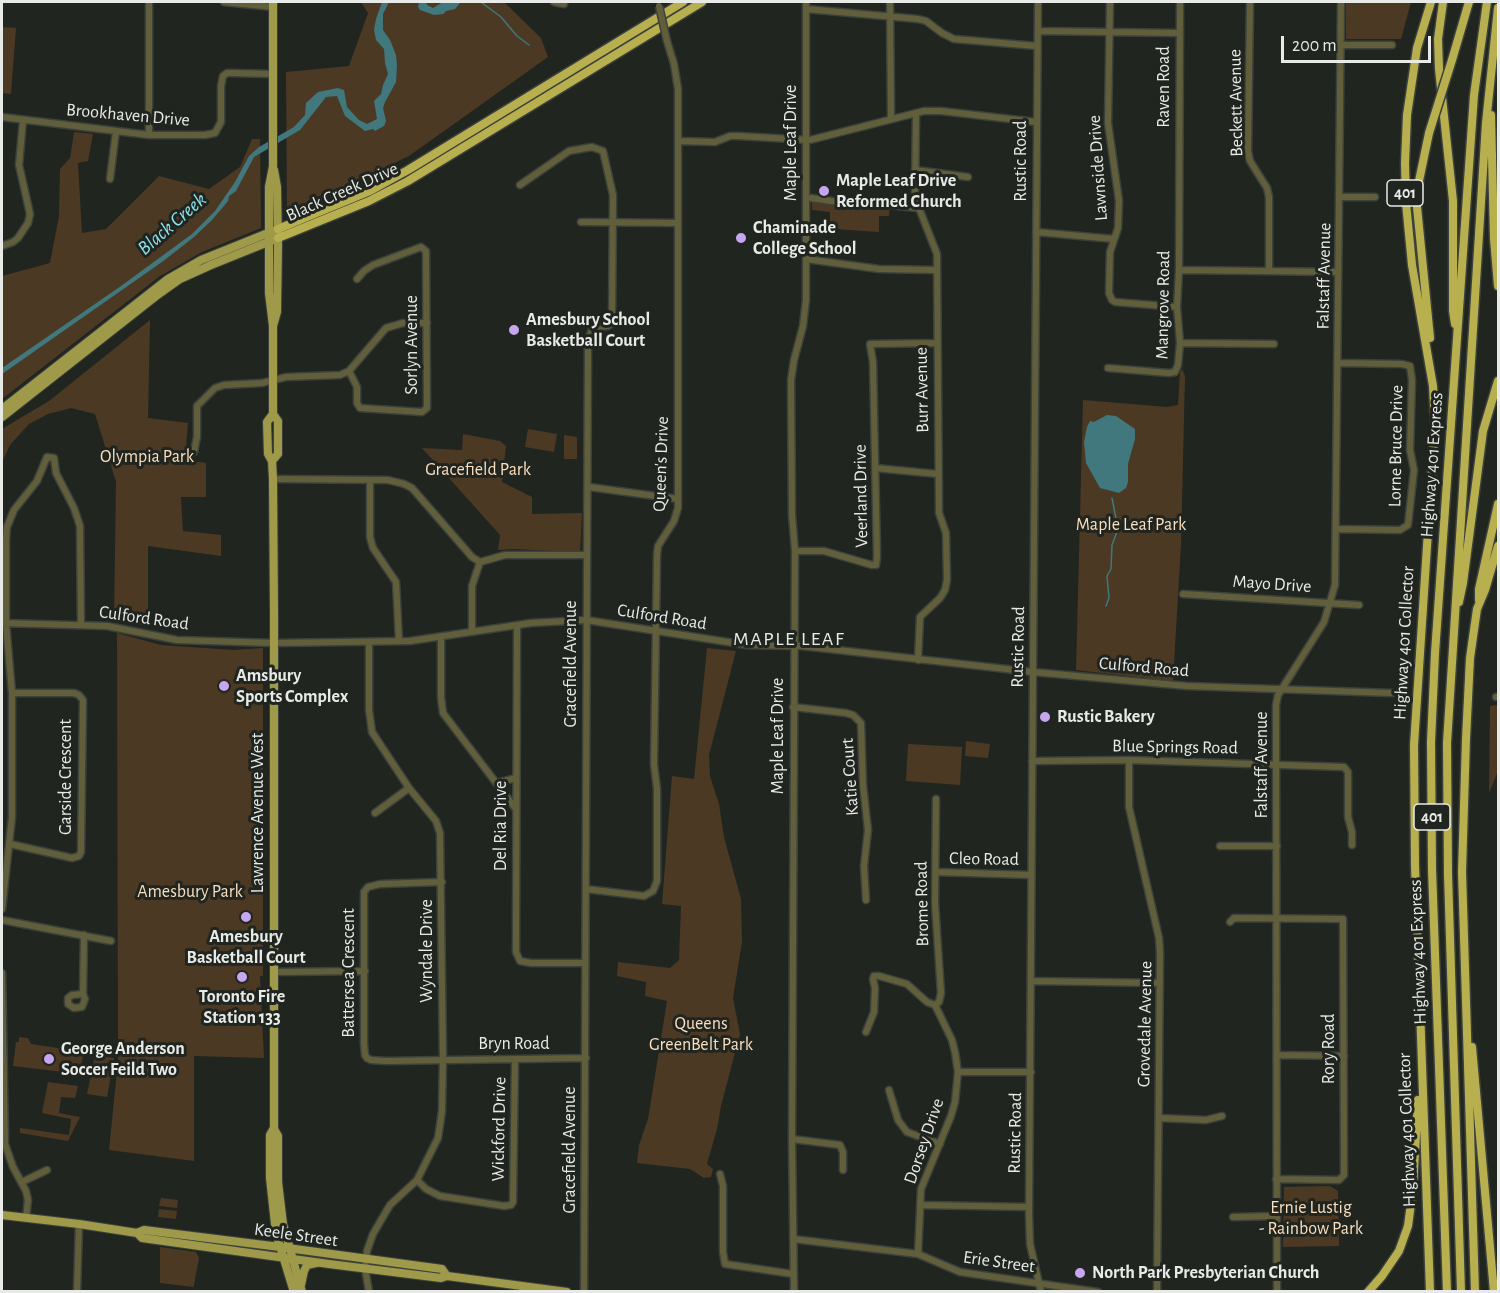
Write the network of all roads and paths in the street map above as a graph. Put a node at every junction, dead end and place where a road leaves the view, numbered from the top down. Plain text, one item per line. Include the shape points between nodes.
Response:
1 (148, 2) edge
2 (225, 2) edge
3 (554, 2) edge
4 (683, 2) edge
5 (702, 2) edge
6 (890, 2) edge
7 (1038, 2) edge
8 (1110, 2) edge
9 (1180, 2) edge
10 (1250, 2) edge
11 (1341, 2) edge
12 (1431, 2) edge
13 (1443, 2) edge
14 (1468, 2) edge
15 (1487, 2) edge
16 (273, 4) edge
17 (564, 4) dead end
18 (659, 4) edge
19 (806, 5) edge
20 (1498, 8) edge
21 (890, 16) junction
22 (1038, 31) junction
23 (1110, 31) junction
24 (1179, 33) junction
25 (1341, 45) junction
26 (1392, 45) dead end
27 (1037, 46) junction
28 (273, 74) junction
29 (1490, 85) junction
30 (916, 112) junction
31 (2, 117) edge
32 (891, 118) junction
33 (23, 120) junction
34 (1036, 122) junction
35 (116, 131) junction
36 (149, 135) junction
37 (805, 139) junction
38 (678, 141) junction
39 (915, 170) junction
40 (1179, 172) joint
41 (968, 177) dead end
42 (110, 179) dead end
43 (520, 185) dead end
44 (1340, 197) junction
45 (1375, 197) dead end
46 (810, 198) dead end
47 (918, 208) junction
48 (581, 222) dead end
49 (613, 222) junction
50 (678, 223) junction
51 (1036, 232) junction
52 (273, 235) junction
53 (1114, 239) junction
54 (2, 246) edge
55 (806, 259) junction
56 (936, 270) junction
57 (1179, 270) junction
58 (1269, 270) junction
59 (1338, 272) junction
60 (357, 279) dead end
61 (1498, 286) edge
62 (1178, 307) junction
63 (427, 323) junction
64 (936, 343) junction
65 (1180, 343) junction
66 (1457, 343) junction
67 (1274, 344) dead end
68 (1338, 363) junction
69 (1108, 368) dead end
70 (349, 371) junction
71 (272, 380) junction
72 (1498, 381) edge
73 (1433, 386) junction
74 (2, 409) edge
75 (273, 414) junction
76 (2, 417) edge
77 (278, 436) junction
78 (268, 437) junction
79 (194, 452) dead end
80 (272, 461) junction
81 (875, 468) junction
82 (938, 474) junction
83 (273, 479) junction
84 (370, 480) junction
85 (589, 487) junction
86 (678, 499) junction
87 (1498, 504) edge
88 (1337, 529) junction
89 (1498, 546) edge
90 (795, 551) junction
91 (587, 555) junction
92 (480, 562) junction
93 (1184, 594) dead end
94 (1330, 603) junction
95 (1479, 603) junction
96 (1359, 605) dead end
97 (586, 620) junction
98 (4, 623) edge
99 (81, 625) junction
100 (517, 626) junction
101 (1454, 626) junction
102 (472, 631) junction
103 (657, 632) junction
104 (441, 637) junction
105 (399, 641) junction
106 (369, 642) junction
107 (274, 643) junction
108 (794, 646) junction
109 (918, 660) junction
110 (1033, 672) junction
111 (1281, 689) junction
112 (12, 693) junction
113 (1392, 693) dead end
114 (793, 707) junction
115 (1129, 760) junction
116 (1032, 761) junction
117 (1277, 764) junction
118 (516, 778) junction
119 (496, 783) junction
120 (409, 788) junction
121 (936, 799) dead end
122 (516, 809) junction
123 (375, 813) dead end
124 (10, 844) junction
125 (1352, 845) dead end
126 (1220, 846) dead end
127 (1276, 846) junction
128 (936, 872) junction
129 (1031, 875) junction
130 (442, 882) junction
131 (586, 889) junction
132 (866, 900) dead end
133 (2, 909) edge
134 (1277, 918) junction
135 (2, 920) edge
136 (1230, 922) dead end
137 (84, 935) junction
138 (111, 940) dead end
139 (585, 963) junction
140 (365, 971) junction
141 (274, 972) junction
142 (2, 973) edge
143 (1031, 981) junction
144 (1160, 983) junction
145 (83, 994) dead end
146 (935, 1005) junction
147 (866, 1032) dead end
148 (1468, 1033) junction
149 (1278, 1055) junction
150 (1344, 1056) junction
151 (443, 1058) junction
152 (586, 1058) junction
153 (514, 1060) junction
154 (958, 1072) junction
155 (1030, 1072) junction
156 (1422, 1082) junction
157 (890, 1090) dead end
158 (1222, 1116) dead end
159 (1159, 1118) junction
160 (273, 1129) junction
161 (792, 1139) junction
162 (939, 1144) junction
163 (47, 1170) dead end
164 (843, 1170) dead end
165 (720, 1174) dead end
166 (1276, 1179) junction
167 (417, 1180) junction
168 (22, 1182) junction
169 (920, 1205) junction
170 (1029, 1207) junction
171 (2, 1215) edge
172 (1276, 1216) junction
173 (1233, 1217) dead end
174 (26, 1218) junction
175 (79, 1224) junction
176 (137, 1233) junction
177 (276, 1233) junction
178 (205, 1238) junction
179 (793, 1239) junction
180 (259, 1245) junction
181 (204, 1247) junction
182 (280, 1247) junction
183 (290, 1249) junction
184 (918, 1254) junction
185 (287, 1258) junction
186 (317, 1263) junction
187 (365, 1264) junction
188 (794, 1274) junction
189 (496, 1282) junction
190 (1039, 1283) junction
191 (299, 1290) edge
192 (496, 1291) edge
193 (77, 1292) edge
194 (369, 1292) edge
195 (567, 1292) edge
196 (584, 1292) edge
197 (794, 1292) edge
198 (1041, 1292) edge
199 (1098, 1292) edge
200 (1157, 1292) edge
201 (1277, 1292) edge
202 (1368, 1292) edge
203 (1430, 1292) edge
204 (1447, 1292) edge
205 (1461, 1292) edge
206 (1475, 1292) edge
207 (1494, 1292) edge

1 - 36 street
2 - 16 street
3 - 17 street
4 - 52 highway, Black Creek Drive via 408,170
5 - 52 highway, Black Creek Drive via 408,181 369,201
6 - 21 street
7 - 22 street, Rustic Road
8 - 23 street, Lawnside Drive
9 - 24 street, Raven Road
10 - 58 street, Beckett Avenue via 1248,151 1268,188
11 - 25 street, Falstaff Avenue
12 - 73 highway, Highway 401 Collector / 401 via 1417,48 1405,163 1412,265
13 - 66 highway via 1439,69 1453,201 1453,310
14 - 73 highway, bridge via 1429,133 1419,181 1417,207
15 - 66 highway, Highway 401 Express / 401 via 1474,95
16 - 28 main road, Lawrence Avenue West
18 - 38 street, Queen's Drive, bridge via 677,77
19 - 21 street
19 - 37 street, Maple Leaf Drive
20 - 29 highway, Highway 401 Express / 401
21 - 27 street via 922,20 954,39
21 - 32 street
22 - 23 street
22 - 27 street, Rustic Road
23 - 24 street
23 - 53 street, Lawnside Drive via 1108,123 1119,201
24 - 40 street, Raven Road
25 - 26 street
25 - 44 street, Falstaff Avenue
27 - 34 street, Rustic Road
28 - 36 street, Brookhaven Drive via 223,76 221,123 213,134
28 - 52 main road, Lawrence Avenue West via 273,166 277,187
29 - 61 highway
29 - 101 highway, Highway 401 Express / 401
30 - 32 street
30 - 34 street via 941,111
30 - 39 street, Burr Avenue
31 - 33 street, Brookhaven Drive
32 - 37 street
33 - 35 street, Brookhaven Drive
33 - 54 street via 19,165 30,214 18,238
34 - 51 street, Rustic Road
35 - 36 street, Brookhaven Drive
35 - 42 street
37 - 38 street via 730,136 715,142
37 - 55 street, Maple Leaf Drive
38 - 50 street, Queen's Drive
39 - 41 street
39 - 47 street, Burr Avenue
40 - 57 street, Mangrove Road
43 - 49 street, Gracefield Avenue via 569,151 601,149 608,162 612,186
44 - 45 street
44 - 59 street, Falstaff Avenue
46 - 47 street via 854,206
47 - 56 street, Burr Avenue via 937,251
48 - 49 street
49 - 50 street
49 - 85 street, Gracefield Avenue via 612,323 592,330 588,340
50 - 86 street, Queen's Drive
51 - 53 street
51 - 110 street, Rustic Road
52 - 71 main road, Lawrence Avenue West via 277,312
52 - 74 main road, Black Creek Drive via 201,260 168,279
52 - 76 main road, Black Creek Drive via 180,279
53 - 62 street, Lawnside Drive via 1109,261 1112,300
55 - 56 street via 879,269
55 - 90 street, Maple Leaf Drive via 804,320 791,380
56 - 64 street, Burr Avenue
57 - 58 street
57 - 62 street, Mangrove Road
58 - 59 street
59 - 68 street, Falstaff Avenue
60 - 63 street, Sorlyn Avenue via 373,265 421,247 426,251
62 - 65 street, Mangrove Road
63 - 70 street via 386,328
63 - 70 street, Sorlyn Avenue via 428,405 422,412 360,408 357,387
64 - 81 street, Veerland Drive via 870,344
64 - 82 street, Burr Avenue
65 - 67 street
65 - 69 street, Mangrove Road via 1175,372
66 - 204 highway, Highway 401 Express / 401 via 1431,742 1432,881
68 - 88 street, Falstaff Avenue
68 - 88 street, Lorne Bruce Drive via 1410,366 1410,450 1414,470 1408,525 1400,530
70 - 71 street
71 - 75 main road, Lawrence Avenue West
71 - 79 street via 224,385 207,394 197,406
72 - 101 highway via 1483,431
73 - 156 highway, Highway 401 Collector / 401 via 1435,424 1414,745
75 - 77 main road, Lawrence Avenue West via 278,421
75 - 78 main road, Lawrence Avenue West via 267,422
77 - 78 street
77 - 80 main road, Lawrence Avenue West via 278,454
78 - 80 main road, Lawrence Avenue West
80 - 83 main road, Lawrence Avenue West
81 - 82 street
81 - 90 street, Veerland Drive via 876,565 824,551
82 - 109 street, Burr Avenue via 947,580 940,598 920,616
83 - 84 street
83 - 107 main road, Lawrence Avenue West
84 - 92 street via 392,480 412,488
84 - 105 street via 370,537 396,582
85 - 86 street
85 - 91 street, Gracefield Avenue
86 - 103 street, Queen's Drive via 677,515 658,546
87 - 95 highway
88 - 94 street, Falstaff Avenue via 1335,585
89 - 95 highway, 401
90 - 108 street, Maple Leaf Drive
91 - 92 street via 505,555
91 - 97 street, Gracefield Avenue
92 - 102 street via 472,586
93 - 94 street, Mayo Drive
94 - 96 street, Mayo Drive
94 - 111 street, Falstaff Avenue via 1324,622
95 - 148 highway, 401 via 1470,658 1462,872
97 - 100 street, Culford Road
97 - 103 street, Culford Road
97 - 131 street, Gracefield Avenue
98 - 99 street, Culford Road
98 - 99 street via 7,527 14,510 37,481 45,458 51,457 80,526
98 - 112 street
99 - 107 street, Culford Road via 107,626 177,640
100 - 102 street, Culford Road
100 - 118 street, Del Ria Drive
101 - 205 highway, Highway 401 Express / 401 via 1447,743 1448,874
102 - 104 street, Culford Road
103 - 108 street, Culford Road via 747,645
103 - 131 street, Queen's Drive via 657,886 644,896
104 - 105 street, Culford Road
104 - 119 street via 443,713
105 - 106 street, Culford Road
106 - 107 street, Culford Road
106 - 120 street, Wyndale Drive via 370,727
107 - 141 main road, Lawrence Avenue West
108 - 109 street, Culford Road
108 - 114 street, Maple Leaf Drive
109 - 110 street, Culford Road
110 - 111 street, Culford Road via 1209,688
110 - 116 street, Rustic Road
111 - 113 street, Culford Road
111 - 117 street, Falstaff Avenue via 1276,705
112 - 124 street
112 - 124 street, Garside Crescent via 74,693 82,700 81,852 68,858
114 - 132 street, Katie Court via 846,713 861,723 868,830
114 - 161 street, Maple Leaf Drive
115 - 116 street, Blue Springs Road
115 - 117 street, Blue Springs Road
115 - 144 street, Grovedale Avenue via 1130,807 1159,938
116 - 129 street, Rustic Road
117 - 125 street, Blue Springs Road via 1347,769
117 - 127 street, Falstaff Avenue
118 - 119 street
118 - 122 street, Del Ria Drive
119 - 122 street
120 - 123 street
120 - 130 street, Wyndale Drive via 439,826
121 - 128 street, Brome Road
122 - 139 street, Del Ria Drive via 517,957 531,963
124 - 133 street
126 - 127 street
127 - 134 street, Falstaff Avenue
128 - 129 street, Cleo Road
128 - 146 street, Brome Road via 941,993
129 - 143 street, Rustic Road
130 - 140 street, Battersea Crescent via 368,887 364,892
130 - 151 street, Wyndale Drive
131 - 139 street, Gracefield Avenue
134 - 136 street via 1234,918
134 - 149 street, Falstaff Avenue
134 - 150 street, Rory Road via 1343,920
135 - 137 street
137 - 138 street
137 - 145 street
139 - 152 street, Gracefield Avenue
140 - 141 street
140 - 151 street, Battersea Crescent via 367,1058
141 - 160 main road, Lawrence Avenue West
142 - 168 street via 5,1144
143 - 144 street
143 - 155 street, Rustic Road
144 - 159 street, Grovedale Avenue
146 - 147 street, Dorsey Drive via 902,982 874,976 874,1012
146 - 154 street, Dorsey Drive via 952,1040
148 - 206 highway, 401
148 - 207 highway via 1474,1052
149 - 150 street
149 - 166 street, Falstaff Avenue
150 - 166 street, Rory Road via 1344,1175 1339,1180
151 - 153 street, Bryn Road
151 - 167 street, Wyndale Drive via 440,1133
152 - 153 street, Bryn Road
152 - 196 street, Gracefield Avenue
153 - 167 street, Wickford Drive via 511,1205 440,1196
154 - 155 street
154 - 162 street, Dorsey Drive via 955,1102
155 - 170 street, Rustic Road
156 - 202 highway via 1408,1226 1399,1251
156 - 203 highway, Highway 401 Collector / 401
157 - 162 street via 898,1120 907,1132
158 - 159 street via 1206,1120
159 - 200 street, Grovedale Avenue
160 - 177 main road, Lawrence Avenue West via 270,1178
160 - 183 main road, Lawrence Avenue West via 278,1136 278,1182
161 - 164 street via 840,1145
161 - 179 street, Maple Leaf Drive
162 - 169 street, Dorsey Drive via 924,1179
163 - 168 street
165 - 188 street via 725,1264
166 - 172 street, Falstaff Avenue
167 - 187 street, Wyndale Drive via 382,1216
168 - 174 street via 28,1200
169 - 170 street
169 - 184 street, Dorsey Drive
170 - 190 street, Rustic Road via 1030,1244
171 - 174 main road, Keele Street
172 - 173 street
172 - 201 street, Falstaff Avenue
174 - 175 main road, Keele Street
175 - 176 main road, Keele Street
175 - 193 street
176 - 178 main road, Keele Street via 144,1230
176 - 181 main road, Keele Street via 142,1238
177 - 180 main road via 269,1242
177 - 182 main road, Lawrence Avenue West
178 - 180 main road, Keele Street
178 - 181 main road
179 - 184 street, Erie Street
179 - 188 street, Maple Leaf Drive
180 - 182 main road, Keele Street
181 - 185 main road, Keele Street
182 - 183 main road, Keele Street
182 - 185 main road, Lawrence Avenue West
183 - 185 main road, Lawrence Avenue West
183 - 187 main road, Keele Street
184 - 190 street, Erie Street via 960,1272
185 - 186 main road, Keele Street
185 - 191 main road, Lawrence Avenue West
186 - 187 main road, Keele Street
186 - 191 main road via 307,1265
187 - 189 main road, Keele Street via 442,1269 447,1276
187 - 194 street
188 - 197 street, Maple Leaf Drive
189 - 192 street
189 - 195 main road, Keele Street
190 - 198 street, Rustic Road
190 - 199 street, Erie Street

